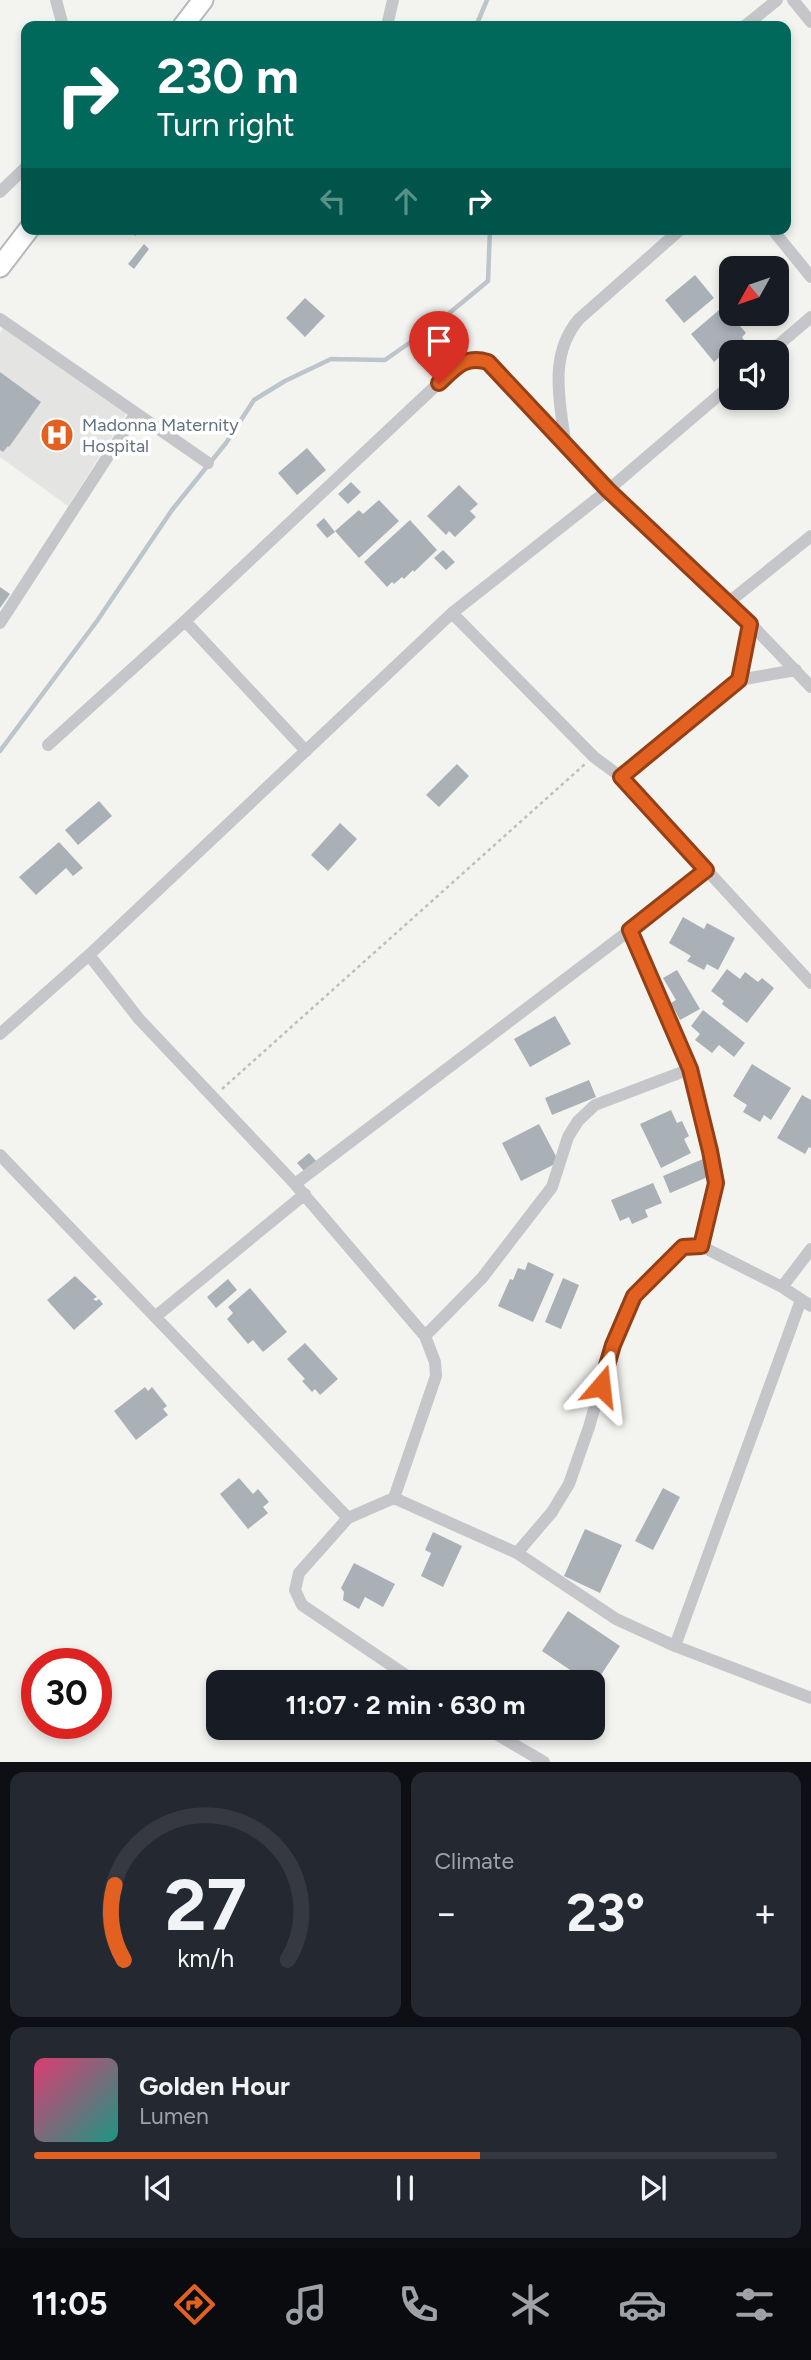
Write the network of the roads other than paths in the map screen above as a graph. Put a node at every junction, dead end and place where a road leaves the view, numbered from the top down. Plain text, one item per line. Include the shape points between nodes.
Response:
1 (56, 0) edge
2 (202, 0) edge
3 (393, 0) edge
4 (778, 0) edge
5 (793, 0) edge
6 (61, 21) edge
7 (187, 21) edge
8 (388, 21) edge
9 (751, 21) edge
10 (811, 22) edge
11 (21, 172) edge
12 (0, 192) edge
13 (24, 235) edge
14 (674, 235) edge
15 (777, 235) edge
16 (0, 267) edge
17 (811, 276) edge
18 (811, 317) edge
19 (0, 319) edge
20 (784, 340) edge
21 (719, 395) edge
22 (136, 413) junction
23 (565, 441) junction
24 (208, 463) dead end
25 (608, 490) junction
26 (811, 536) edge
27 (729, 602) junction
28 (452, 613) junction
29 (185, 621) junction
30 (0, 623) edge
31 (750, 624) junction
32 (796, 670) junction
33 (739, 680) junction
34 (811, 687) edge
35 (48, 745) dead end
36 (306, 751) junction
37 (621, 777) junction
38 (706, 870) junction
39 (630, 930) junction
40 (89, 955) junction
41 (811, 983) edge
42 (0, 1034) edge
43 (690, 1069) junction
44 (0, 1155) edge
45 (295, 1184) junction
46 (305, 1194) junction
47 (701, 1246) junction
48 (811, 1249) edge
49 (782, 1287) junction
50 (806, 1303) edge
51 (155, 1317) junction
52 (425, 1336) junction
53 (394, 1498) junction
54 (348, 1518) junction
55 (517, 1553) junction
56 (675, 1646) junction
57 (398, 1670) edge
58 (811, 1698) edge
59 (506, 1740) edge
60 (544, 1762) edge

1 - 6 street
2 - 7 main road
3 - 8 street
4 - 9 street
5 - 10 street
11 - 12 street
13 - 16 main road
14 - 23 street via 568,331 558,386
15 - 17 street
18 - 20 street
19 - 22 street
21 - 25 street
22 - 24 street
22 - 30 street
23 - 25 street
23 - 29 street via 488,362 476,358 459,364
25 - 27 street
25 - 28 street
26 - 27 street
27 - 31 street
28 - 36 street
28 - 37 street via 594,757
29 - 35 street
29 - 36 street
31 - 32 street
31 - 33 street
32 - 33 street
32 - 34 street
33 - 37 street
36 - 40 street
37 - 38 street
38 - 39 street
38 - 41 street
39 - 43 street
39 - 45 street
40 - 42 street
40 - 45 street via 139,1019
43 - 47 street via 716,1183
43 - 52 street via 595,1105 578,1121 552,1187 482,1278
44 - 51 street
45 - 46 street
46 - 51 street
46 - 52 street
47 - 49 street
47 - 55 street via 683,1247 634,1296 613,1345 569,1484
48 - 49 street
49 - 50 street
50 - 56 street
51 - 54 street
52 - 53 street via 436,1376
53 - 54 street
53 - 55 street
54 - 57 street via 299,1573 295,1590 302,1605
55 - 56 street via 616,1619
56 - 58 street
59 - 60 street

